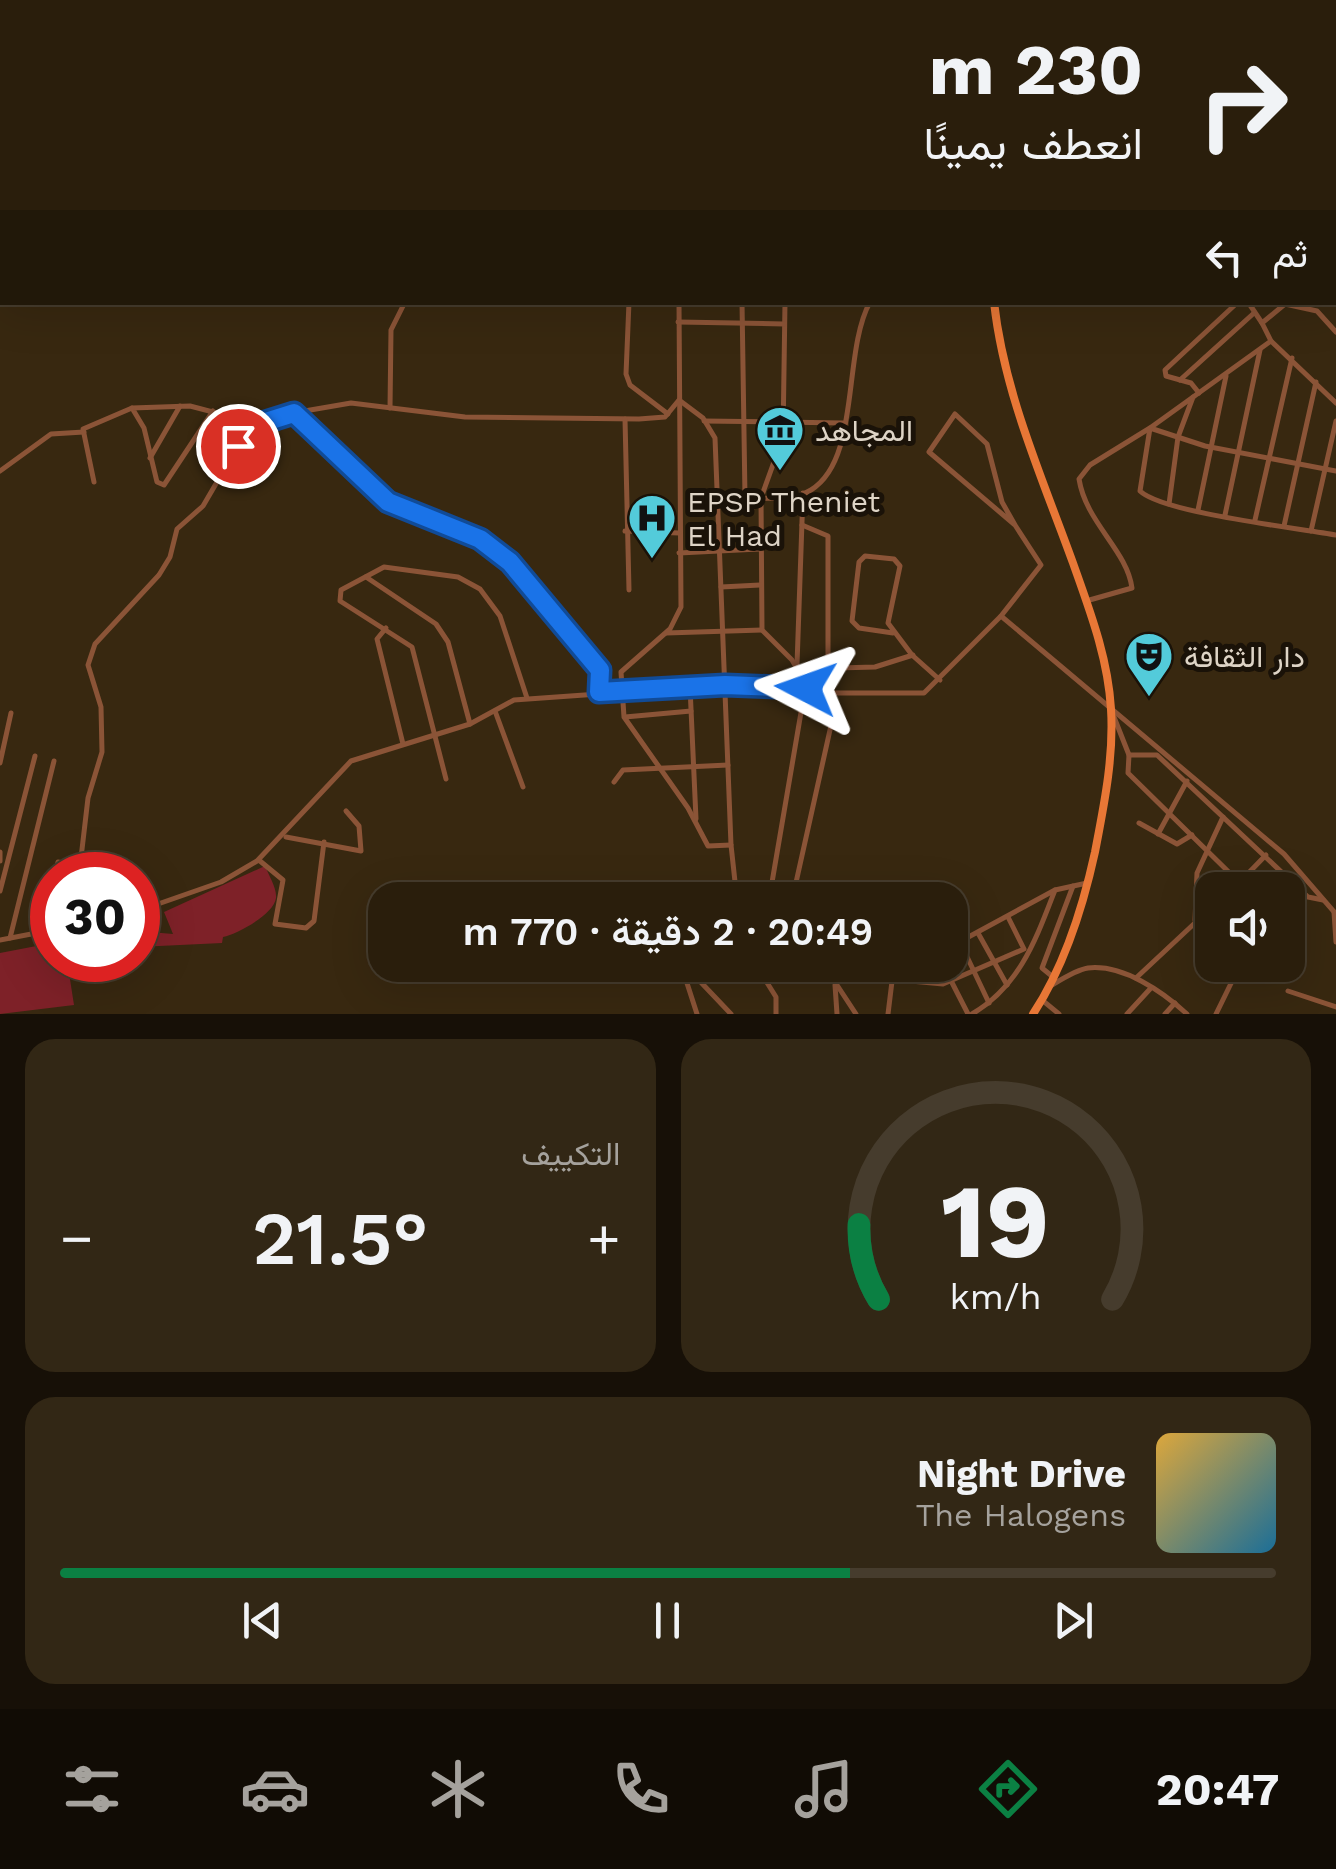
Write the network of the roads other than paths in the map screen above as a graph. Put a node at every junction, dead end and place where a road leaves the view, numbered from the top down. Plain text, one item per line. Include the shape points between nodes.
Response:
1 (404, 305) edge
2 (629, 305) edge
3 (679, 305) edge
4 (742, 305) edge
5 (785, 305) edge
6 (868, 305) edge
7 (995, 305) edge
8 (1235, 305) edge
9 (1250, 305) edge
10 (1284, 305) edge
11 (1290, 305) edge
12 (1254, 313) junction
13 (678, 322) junction
14 (1262, 322) junction
15 (742, 324) junction
16 (784, 324) junction
17 (1336, 332) edge
18 (1270, 341) junction
19 (1260, 348) junction
20 (1292, 357) junction
21 (1227, 375) junction
22 (1180, 380) junction
23 (1316, 381) junction
24 (1196, 395) junction
25 (679, 400) junction
26 (1336, 403) edge
27 (180, 406) junction
28 (132, 408) junction
29 (390, 408) junction
30 (212, 411) junction
31 (294, 413) junction
32 (668, 414) junction
33 (625, 419) junction
34 (704, 421) junction
35 (742, 422) junction
36 (783, 422) junction
37 (1336, 422) edge
38 (844, 423) junction
39 (259, 424) junction
40 (1150, 428) junction
41 (84, 432) junction
42 (1178, 436) junction
43 (1209, 446) junction
44 (1237, 452) junction
45 (150, 458) junction
46 (1267, 458) junction
47 (1298, 464) junction
48 (1325, 469) junction
49 (0, 471) edge
50 (1336, 471) edge
51 (94, 482) dead end
52 (803, 493) junction
53 (748, 498) junction
54 (761, 498) junction
55 (720, 504) junction
56 (1169, 504) junction
57 (738, 505) junction
58 (1198, 510) junction
59 (1224, 515) junction
60 (1255, 520) junction
61 (802, 525) junction
62 (1015, 525) junction
63 (1284, 526) junction
64 (624, 531) junction
65 (1312, 531) junction
66 (678, 533) junction
67 (1336, 535) edge
68 (759, 549) junction
69 (720, 551) junction
70 (679, 553) junction
71 (366, 577) junction
72 (760, 585) junction
73 (721, 586) junction
74 (629, 590) dead end
75 (1086, 600) junction
76 (1001, 616) junction
77 (386, 628) junction
78 (762, 630) junction
79 (724, 631) junction
80 (666, 633) junction
81 (893, 633) junction
82 (913, 656) junction
83 (797, 668) junction
84 (940, 680) junction
85 (804, 684) junction
86 (725, 685) junction
87 (690, 687) junction
88 (620, 691) junction
89 (599, 692) junction
90 (820, 693) junction
91 (527, 698) junction
92 (1111, 709) junction
93 (494, 710) junction
94 (691, 712) junction
95 (11, 713) dead end
96 (624, 718) junction
97 (470, 724) junction
98 (432, 736) junction
99 (403, 744) junction
100 (1129, 755) junction
101 (36, 756) dead end
102 (54, 761) dead end
103 (0, 763) edge
104 (728, 765) junction
105 (693, 766) junction
106 (660, 768) junction
107 (446, 780) dead end
108 (1187, 781) junction
109 (614, 782) dead end
110 (523, 787) dead end
111 (346, 811) dead end
112 (1168, 813) junction
113 (1223, 817) junction
114 (1139, 823) dead end
115 (696, 824) junction
116 (1158, 834) junction
117 (1192, 835) junction
118 (283, 838) junction
119 (324, 842) junction
120 (731, 846) junction
121 (1206, 850) junction
122 (0, 852) edge
123 (82, 852) edge
124 (1266, 855) junction
125 (0, 862) edge
126 (257, 862) junction
127 (1198, 872) edge
128 (1229, 872) edge
129 (1250, 872) edge
130 (735, 882) edge
131 (772, 882) edge
132 (797, 882) edge
133 (1087, 883) junction
134 (1073, 886) junction
135 (1055, 890) junction
136 (0, 892) edge
137 (1326, 901) junction
138 (160, 903) edge
139 (1335, 913) edge
140 (1008, 916) junction
141 (1195, 920) edge
142 (978, 932) junction
143 (30, 934) edge
144 (10, 938) junction
145 (968, 938) edge
146 (0, 940) edge
147 (1336, 942) edge
148 (968, 959) edge
149 (1028, 961) junction
150 (994, 962) junction
151 (1042, 968) junction
152 (974, 972) junction
153 (968, 975) edge
154 (1136, 978) junction
155 (1052, 981) junction
156 (686, 982) edge
157 (700, 982) edge
158 (767, 982) edge
159 (835, 982) joint
160 (889, 982) edge
161 (952, 982) edge
162 (1232, 982) edge
163 (1006, 985) junction
164 (1150, 989) junction
165 (1288, 991) dead end
166 (1042, 1000) junction
167 (1174, 1003) junction
168 (990, 1004) junction
169 (1336, 1007) edge
170 (697, 1014) edge
171 (730, 1014) edge
172 (776, 1014) edge
173 (836, 1014) edge
174 (856, 1014) edge
175 (888, 1014) edge
176 (970, 1014) edge
177 (1033, 1014) edge
178 (1058, 1014) edge
179 (1127, 1014) edge
180 (1165, 1014) edge
181 (1187, 1014) edge
182 (1216, 1014) edge

1 - 29 street via 392,330
2 - 32 street via 626,374 630,385
3 - 13 street
4 - 15 street
5 - 16 street
6 - 38 street via 857,326
7 - 75 main road via 1010,388
8 - 22 street via 1164,370
9 - 12 street
10 - 14 street
11 - 17 street via 1317,311
12 - 14 street
12 - 22 street
13 - 15 street
13 - 25 street
14 - 18 street
15 - 16 street
15 - 35 street
16 - 36 street
18 - 19 street
18 - 20 street
19 - 21 street
19 - 44 street
20 - 23 street
20 - 46 street
21 - 24 street
21 - 43 street
22 - 24 street
23 - 26 street
23 - 47 street
24 - 40 street
24 - 42 street
25 - 32 street
25 - 34 street
25 - 66 street
27 - 28 street
27 - 30 street
27 - 45 street
28 - 41 street
28 - 45 street
29 - 31 street via 351,404
29 - 33 street via 465,417
30 - 39 street
30 - 45 street via 164,485 156,482
31 - 39 street
31 - 89 street via 388,502 480,539 510,562 600,670
32 - 33 street
33 - 64 street
34 - 35 street
34 - 55 street via 715,438
35 - 36 street
35 - 53 street
36 - 38 street
36 - 54 street
37 - 48 street
38 - 52 street via 829,472
39 - 123 street via 203,506 177,529 159,575 95,644 88,665 102,707 102,752
40 - 42 street
40 - 56 street via 1140,491
40 - 75 street via 1080,478 1082,499 1132,588
41 - 49 street via 52,434
41 - 51 street
42 - 43 street
42 - 56 street
43 - 44 street
43 - 58 street
44 - 46 street
44 - 59 street
46 - 47 street
46 - 60 street
47 - 48 street
47 - 63 street
48 - 50 street
48 - 65 street
52 - 54 street
52 - 61 street
53 - 54 street
53 - 57 street
53 - 57 street via 748,512
54 - 68 street
55 - 57 street
55 - 69 street
56 - 58 street
58 - 59 street
59 - 60 street
60 - 63 street
61 - 82 street via 828,536 828,658 838,668
61 - 83 street
62 - 62 street via 928,452 955,414 987,444
62 - 76 street via 1041,565
63 - 65 street
64 - 66 street
64 - 74 street
65 - 67 street
66 - 70 street
68 - 69 street
68 - 72 street
69 - 70 street
69 - 73 street
70 - 80 street via 681,608
71 - 77 street via 341,590 340,601
71 - 91 street via 384,567 458,577 480,590 500,616
71 - 97 street via 436,624 448,642
72 - 73 street
72 - 78 street
73 - 79 street
75 - 92 main road
76 - 84 street
76 - 92 street
77 - 98 street via 412,647
77 - 99 street via 377,639
78 - 79 street
78 - 83 street
79 - 80 street
79 - 86 street
80 - 88 street via 621,672
81 - 81 street via 888,623 900,566 894,559 865,556 852,622
81 - 82 street
82 - 84 street
83 - 85 street
84 - 90 street via 924,693
85 - 86 street
85 - 90 street
85 - 131 street
86 - 87 street
86 - 104 street
87 - 88 street
87 - 94 street
88 - 89 street
88 - 96 street
89 - 91 street
90 - 132 street via 834,712
91 - 93 street
92 - 100 street
92 - 133 main road via 1105,801
92 - 137 street via 1284,854
93 - 97 street
93 - 110 street
94 - 96 street
94 - 105 street
95 - 103 street
96 - 106 street
97 - 98 street
98 - 99 street
98 - 107 street
99 - 118 street via 351,761
100 - 108 street via 1157,755
100 - 112 street via 1128,774
101 - 136 street
102 - 144 street
104 - 105 street
104 - 120 street
105 - 106 street
105 - 115 street
106 - 109 street via 623,770
106 - 115 street
108 - 112 street
108 - 113 street
111 - 119 street via 358,826 361,850
112 - 116 street
112 - 117 street
113 - 121 street
113 - 124 street
114 - 116 street
115 - 120 street via 708,846
116 - 117 street via 1178,844
117 - 121 street
118 - 119 street
118 - 126 street
119 - 126 street via 314,922 306,928 275,924 283,880
120 - 130 street
121 - 127 street
121 - 128 street
122 - 125 street
124 - 129 street
124 - 137 street via 1308,896
126 - 138 street
133 - 134 street
133 - 155 main road
134 - 135 street
134 - 151 street
135 - 140 street
135 - 149 street
137 - 139 street
139 - 147 street
140 - 142 street
140 - 150 street via 1024,948
141 - 154 street
142 - 145 street
142 - 150 street
143 - 144 street
144 - 146 street
148 - 152 street
149 - 151 street
149 - 163 street
150 - 152 street
150 - 163 street
151 - 155 street
152 - 153 street
152 - 168 street
154 - 155 street via 1086,968
154 - 164 street
155 - 166 main road
156 - 170 street
157 - 171 street
158 - 172 street
159 - 173 street
159 - 174 street
160 - 175 street
161 - 176 street
162 - 182 street
163 - 168 street
164 - 167 street
164 - 179 street
165 - 169 street
166 - 177 main road
166 - 178 street
167 - 180 street
167 - 181 street
168 - 176 street

